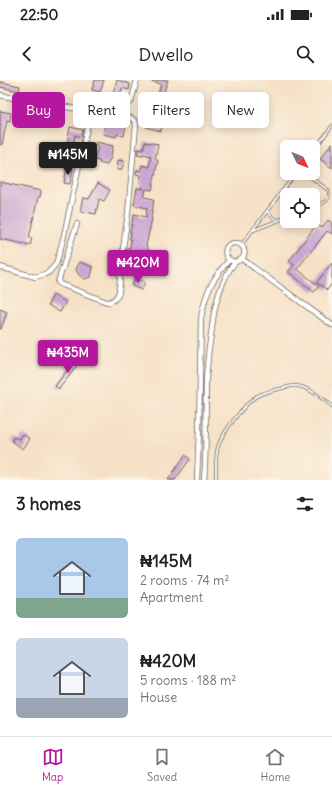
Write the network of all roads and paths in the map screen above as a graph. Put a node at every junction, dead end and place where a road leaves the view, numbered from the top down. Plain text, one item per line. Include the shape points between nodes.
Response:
1 (138, 80) edge
2 (0, 95) edge
3 (131, 102) dead end
4 (73, 108) edge
5 (130, 118) edge
6 (332, 126) edge
7 (87, 128) edge
8 (320, 142) edge
9 (291, 180) edge
10 (314, 180) edge
11 (320, 204) edge
12 (267, 211) junction
13 (280, 220) edge
14 (277, 221) junction
15 (78, 224) dead end
16 (252, 230) junction
17 (241, 245) junction
18 (242, 259) junction
19 (229, 260) junction
20 (236, 262) junction
21 (0, 267) edge
22 (332, 325) edge
23 (332, 406) edge
24 (197, 480) edge
25 (204, 480) edge
26 (216, 480) edge

1 - 3 street
2 - 4 street via 27,102
5 - 15 street via 136,125 128,214 119,292 111,302 58,282
6 - 8 lane
7 - 21 street via 56,264 49,272 35,277
9 - 12 lane
10 - 11 lane via 328,190 329,194 328,199
12 - 14 lane
12 - 16 lane
13 - 14 lane
14 - 16 lane
16 - 17 lane
17 - 18 street via 245,252
17 - 19 street via 234,243 228,246 225,252
18 - 20 street
18 - 22 street
19 - 20 street
19 - 24 street via 208,290 200,318
20 - 25 street via 219,293 208,347
23 - 26 lane via 309,390 298,386 277,389 255,397 220,440 216,451

